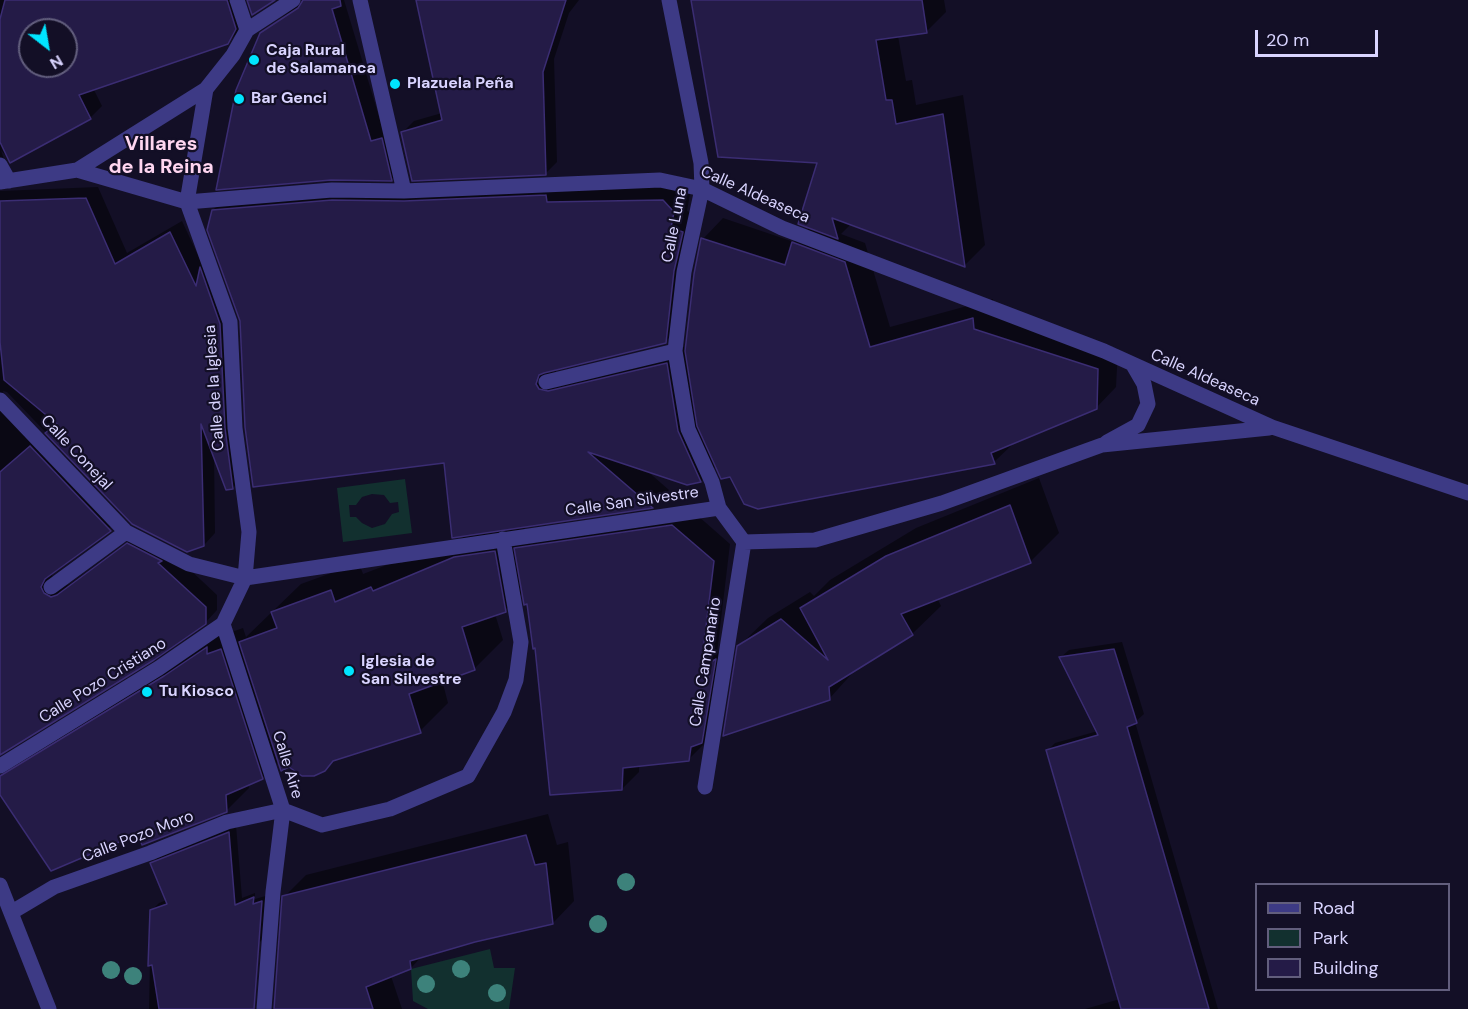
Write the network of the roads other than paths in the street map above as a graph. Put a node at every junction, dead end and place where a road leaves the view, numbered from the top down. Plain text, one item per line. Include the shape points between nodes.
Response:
1 (237, 0) edge
2 (293, 0) edge
3 (360, 0) edge
4 (669, 0) edge
5 (247, 30) junction
6 (206, 89) junction
7 (0, 165) edge
8 (77, 170) junction
9 (4, 181) edge
10 (702, 189) junction
11 (404, 191) junction
12 (187, 202) junction
13 (675, 351) junction
14 (1133, 365) junction
15 (546, 381) dead end
16 (0, 399) edge
17 (1272, 427) junction
18 (1102, 445) junction
19 (1468, 493) edge
20 (719, 508) junction
21 (126, 532) junction
22 (503, 539) junction
23 (744, 542) junction
24 (245, 578) junction
25 (51, 587) dead end
26 (223, 624) junction
27 (0, 766) edge
28 (705, 787) dead end
29 (283, 810) junction
30 (0, 885) edge
31 (12, 912) junction
32 (49, 1009) edge
33 (264, 1009) edge

1 - 5 street
2 - 5 street
3 - 11 street
4 - 10 street, Calle Luna via 701,163
5 - 6 street
6 - 8 street
6 - 12 street
7 - 9 street
8 - 9 street
8 - 12 street
10 - 11 street, Calle Aldeaseca via 660,180
10 - 13 street, Calle Luna via 684,272
10 - 14 street, Calle Aldeaseca via 782,228
11 - 12 street, Calle Aldeaseca via 332,190
12 - 24 street, Calle de la Iglesia via 230,322 235,428 249,532
13 - 15 street
13 - 20 street, Calle Luna via 688,429
14 - 17 street, Calle Aldeaseca
14 - 18 street via 1144,384 1148,404 1138,424
16 - 21 street, Calle Conejal
17 - 18 street
17 - 19 street, Calle Aldeaseca
18 - 23 street via 942,503 814,540
20 - 22 street, Calle San Silvestre
20 - 23 street, Calle San Silvestre
21 - 24 street, Calle Conejal via 189,564
21 - 25 street
22 - 24 street, Calle San Silvestre
22 - 29 street via 521,642 516,680 504,712 468,776 390,809 322,825
23 - 28 street, Calle Campanario
24 - 26 street
26 - 27 street, Calle Pozo Cristiano
26 - 29 street, Calle Aire
29 - 31 street, Calle Pozo Moro via 227,822 54,887
29 - 33 street, Calle Aire
30 - 31 street
31 - 32 street

